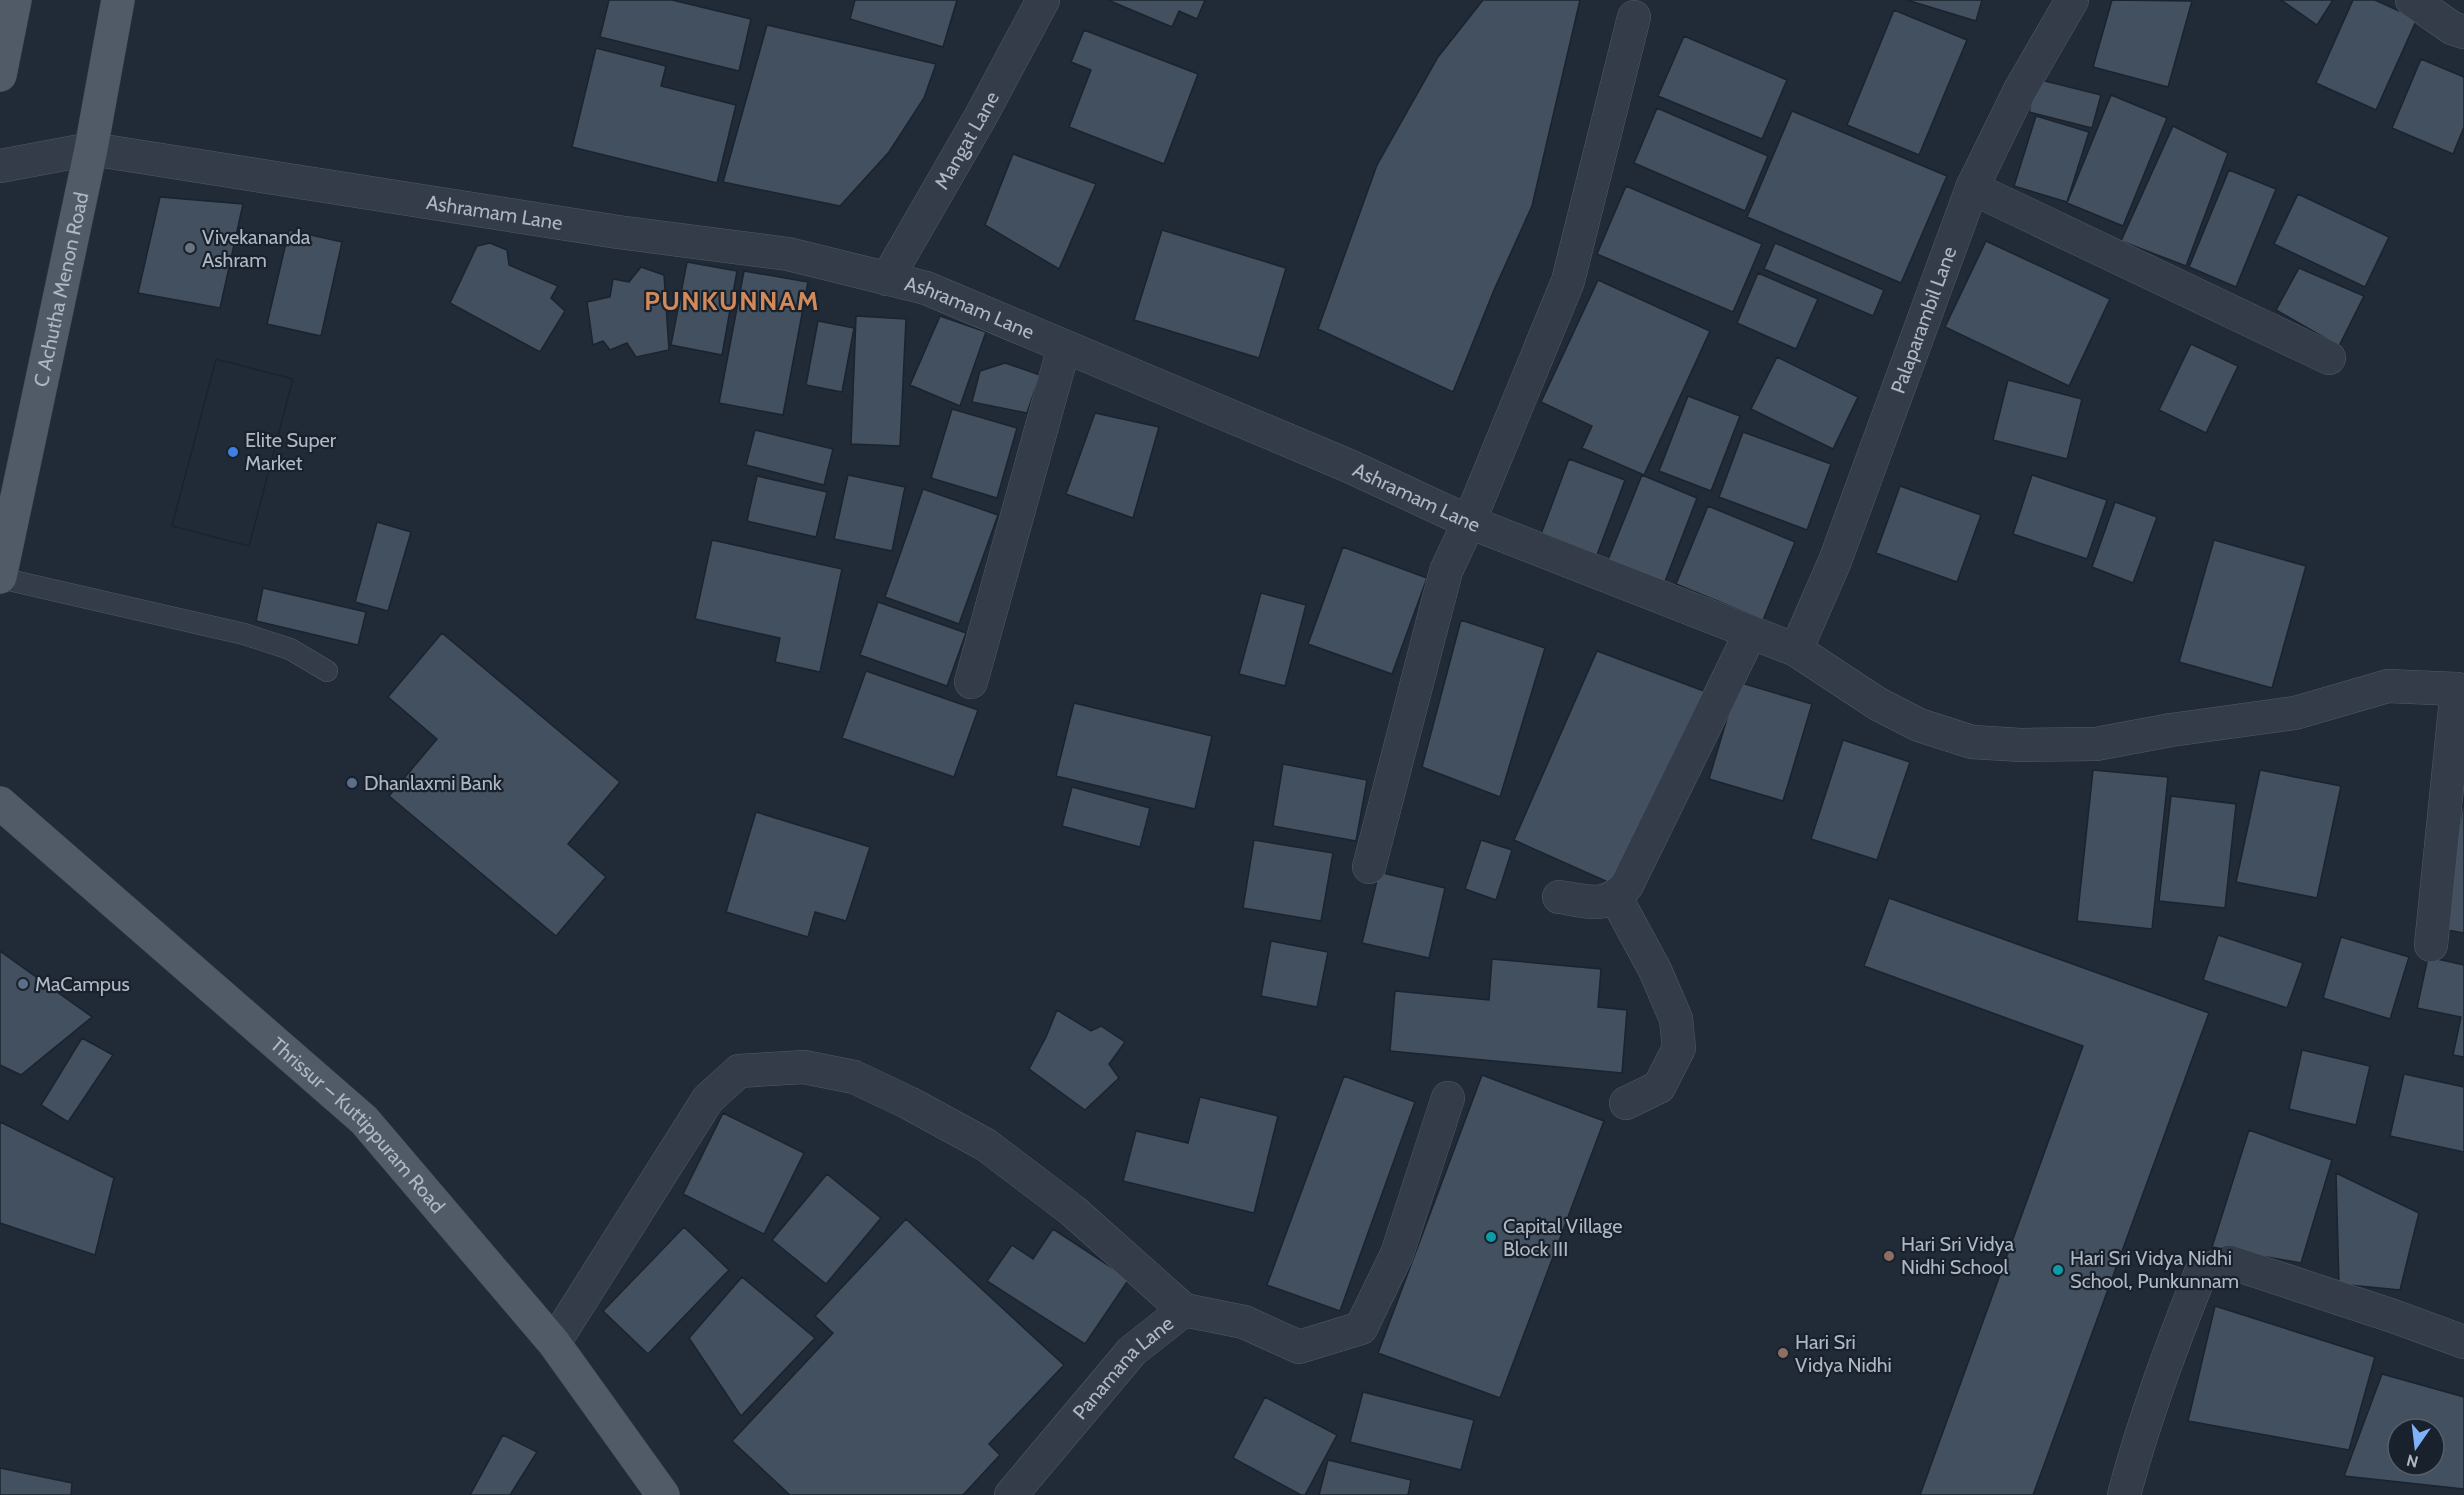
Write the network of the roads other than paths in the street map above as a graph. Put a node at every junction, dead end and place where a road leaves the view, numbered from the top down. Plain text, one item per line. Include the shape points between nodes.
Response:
1 (15, 0) edge
2 (118, 0) edge
3 (1043, 0) edge
4 (2072, 0) edge
5 (2412, 0) edge
6 (1634, 17) dead end
7 (2464, 32) edge
8 (0, 75) edge
9 (91, 148) junction
10 (0, 166) edge
11 (1972, 188) junction
12 (887, 279) junction
13 (1064, 347) junction
14 (2329, 358) dead end
15 (1469, 522) junction
16 (0, 578) edge
17 (1751, 632) junction
18 (1796, 650) junction
19 (327, 671) dead end
20 (970, 682) dead end
21 (2460, 690) edge
22 (0, 803) edge
23 (1369, 867) dead end
24 (1559, 897) dead end
25 (1616, 898) junction
26 (2431, 945) dead end
27 (1448, 1098) dead end
28 (1626, 1103) dead end
29 (1184, 1310) junction
30 (2464, 1342) edge
31 (554, 1343) junction
32 (663, 1495) edge
33 (1011, 1495) edge
34 (2124, 1495) edge

1 - 8 main road
2 - 9 main road, C Achutha Menon Road
3 - 12 street, Mangat Lane
4 - 11 street, Palaparambil Lane via 2020,90
5 - 7 street
6 - 15 street via 1568,281
9 - 10 street
9 - 12 street, Ashramam Lane via 618,232 788,254
9 - 16 main road, C Achutha Menon Road
11 - 14 street
11 - 18 street, Palaparambil Lane via 1835,561
12 - 13 street, Ashramam Lane via 926,288
13 - 15 street, Ashramam Lane via 1349,466
13 - 20 street
15 - 17 street, Ashramam Lane
15 - 23 street via 1446,571
16 - 19 lane via 244,634 290,649
17 - 18 street, Ashramam Lane
17 - 25 street via 1627,885
18 - 21 street, Ashramam Lane via 1878,704 1918,725 1972,742 2020,746 2096,744 2295,713 2388,686
21 - 26 street
22 - 31 main road, Thrissur – Kuttippuram Road via 364,1120
24 - 25 street via 1595,903
25 - 28 street via 1676,1019 1679,1048 1659,1086
27 - 29 street, Panamana Lane via 1397,1254 1361,1328 1299,1347 1244,1322
29 - 31 street via 1073,1211 986,1145 854,1077 804,1067 739,1071 708,1099
29 - 33 street, Panamana Lane via 1132,1351
30 - 34 street via 2229,1262 2201,1272 2177,1332
31 - 32 main road, Thrissur – Kuttippuram Road

